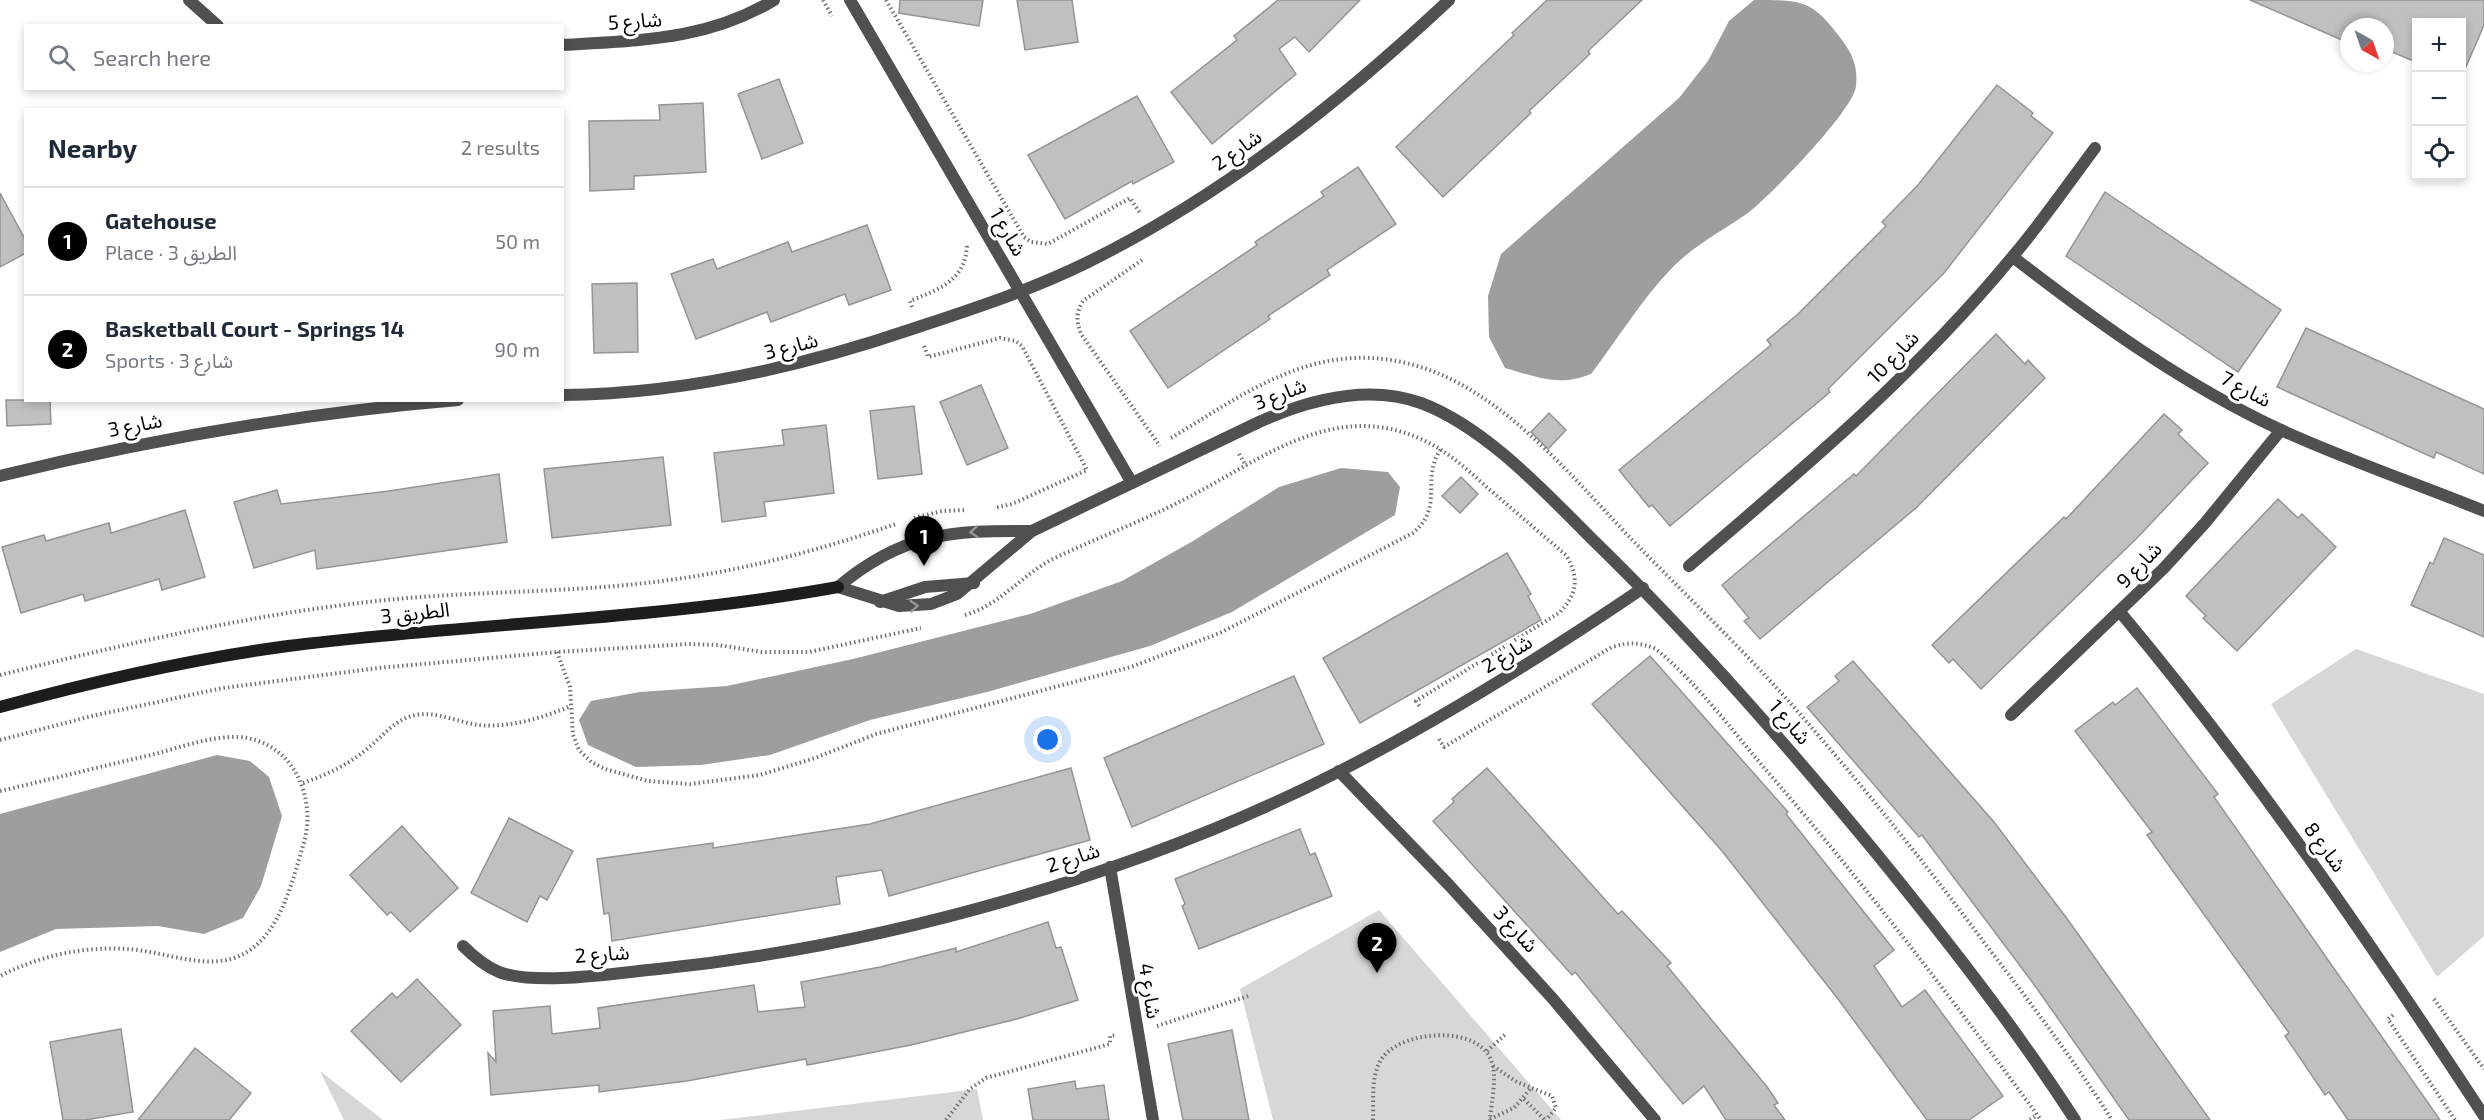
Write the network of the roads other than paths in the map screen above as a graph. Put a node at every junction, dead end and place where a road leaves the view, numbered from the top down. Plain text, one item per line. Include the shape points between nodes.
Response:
1 (189, 0) edge
2 (774, 0) edge
3 (850, 0) edge
4 (1449, 0) edge
5 (216, 24) edge
6 (564, 45) edge
7 (2095, 148) dead end
8 (2013, 256) junction
9 (1020, 292) junction
10 (564, 395) edge
11 (436, 402) edge
12 (1420, 403) joint
13 (2281, 430) junction
14 (0, 476) edge
15 (1132, 483) junction
16 (2484, 511) edge
17 (1032, 531) junction
18 (1689, 566) dead end
19 (974, 583) junction
20 (838, 587) junction
21 (1643, 588) junction
22 (879, 602) junction
23 (2120, 612) junction
24 (0, 707) edge
25 (2011, 715) dead end
26 (1339, 771) junction
27 (1110, 867) junction
28 (463, 946) dead end
29 (2484, 1116) edge
30 (1153, 1120) edge
31 (1655, 1120) edge
32 (2075, 1120) edge

1 - 5 street
2 - 6 street, شارع 5 via 725,24 684,36
3 - 9 street, شارع 1
4 - 9 street, شارع 2 via 1297,132 1225,182 1087,263
7 - 8 street, شارع 10
8 - 13 street, شارع 7 via 2134,346
8 - 18 street, شارع 10 via 1874,404
9 - 10 street, شارع 3 via 841,353 762,373 681,387
9 - 15 street, شارع 1
11 - 14 street, شارع 3 via 245,425 110,449
12 - 15 street, شارع 3 via 1355,395 1322,399 1290,408
12 - 21 street, شارع 1 via 1490,445
13 - 16 street, شارع 7
13 - 23 street, شارع 9 via 2205,523
15 - 17 street, شارع 3
17 - 19 street, 3 الطريق
17 -> 20 street via 994,530 918,540 889,550
19 - 22 street via 925,587
22 -> 19 street, 3 الطريق via 899,606 931,604
20 - 22 street, 3 الطريق
20 - 24 street, 3 الطريق via 679,612 456,628 287,646 135,673
21 - 26 street, شارع 2 via 1561,644 1430,723
21 - 32 street, شارع 1 via 1824,790 1891,872 1990,1000
23 - 25 street, شارع 9
23 - 29 street, شارع 8 via 2177,681 2318,870
26 - 27 street, شارع 2 via 1190,838
26 - 31 street, شارع 3 via 1545,990
27 - 28 street, شارع 2 via 895,929 690,966 531,978 499,972
27 - 30 street, شارع 4

